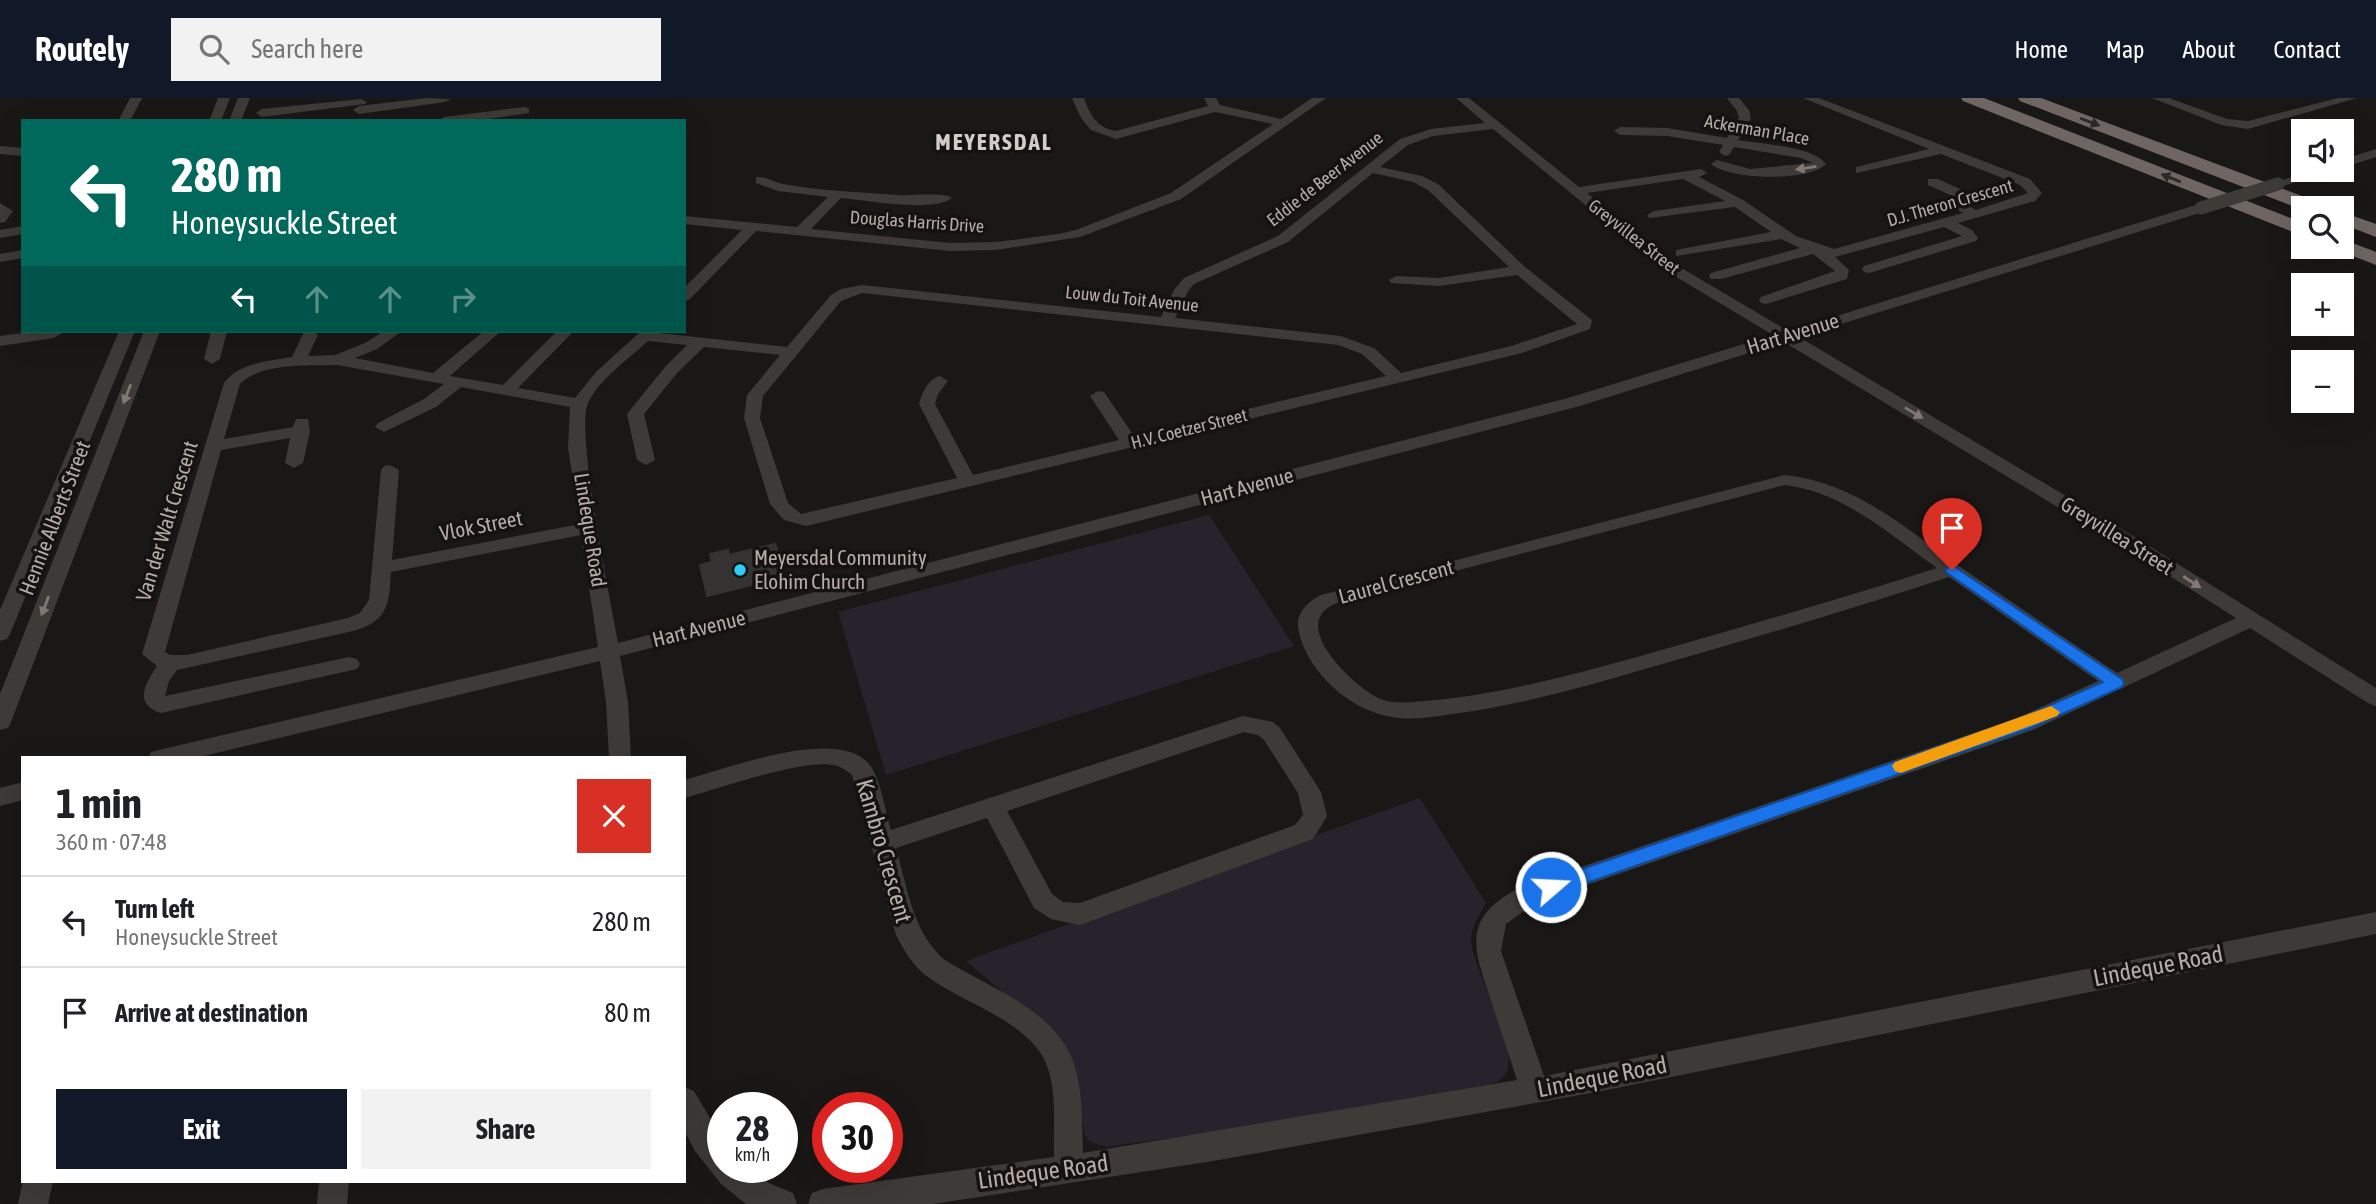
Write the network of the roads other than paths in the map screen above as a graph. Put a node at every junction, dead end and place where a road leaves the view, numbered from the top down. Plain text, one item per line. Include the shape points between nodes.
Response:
1 (136, 98) edge
2 (224, 98) edge
3 (244, 98) edge
4 (284, 98) edge
5 (1078, 98) edge
6 (1320, 98) edge
7 (1462, 98) edge
8 (1733, 98) edge
9 (1809, 98) edge
10 (1969, 98) edge
11 (2026, 98) edge
12 (2158, 98) edge
13 (2351, 98) edge
14 (445, 99) edge
15 (268, 100) dead end
16 (342, 101) edge
17 (1212, 103) edge
18 (360, 108) edge
19 (524, 110) edge
20 (262, 113) dead end
21 (125, 119) edge
22 (216, 119) edge
23 (236, 119) edge
24 (316, 119) edge
25 (459, 119) edge
26 (1284, 123) junction
27 (1495, 125) junction
28 (1620, 131) dead end
29 (1729, 142) junction
30 (0, 150) edge
31 (1940, 150) junction
32 (21, 152) edge
33 (2376, 153) edge
34 (2354, 160) edge
35 (1717, 164) junction
36 (1371, 169) junction
37 (1860, 170) dead end
38 (1688, 177) junction
39 (761, 180) dead end
40 (2291, 180) edge
41 (1933, 182) dead end
42 (1575, 191) junction
43 (838, 194) junction
44 (945, 198) dead end
45 (2291, 199) edge
46 (1738, 203) junction
47 (1, 214) edge
48 (1974, 214) junction
49 (1654, 215) dead end
50 (21, 217) edge
51 (686, 220) edge
52 (1946, 223) junction
53 (2354, 223) edge
54 (2291, 225) edge
55 (753, 227) junction
56 (21, 230) edge
57 (2376, 231) edge
58 (800, 232) junction
59 (0, 234) edge
60 (1784, 234) junction
61 (1816, 250) junction
62 (2354, 250) edge
63 (1681, 253) dead end
64 (21, 254) edge
65 (0, 258) edge
66 (2376, 259) edge
67 (1869, 269) dead end
68 (1520, 270) junction
69 (1716, 276) dead end
70 (1396, 280) dead end
71 (850, 291) joint
72 (686, 296) edge
73 (1766, 300) dead end
74 (1166, 322) junction
75 (54, 333) dead end
76 (126, 333) edge
77 (151, 333) edge
78 (218, 333) edge
79 (391, 333) edge
80 (491, 333) edge
81 (648, 333) edge
82 (563, 334) dead end
83 (310, 335) dead end
84 (1784, 337) junction
85 (0, 341) edge
86 (700, 341) junction
87 (791, 352) junction
88 (212, 359) dead end
89 (337, 360) junction
90 (298, 361) junction
91 (438, 377) junction
92 (1398, 378) junction
93 (459, 381) junction
94 (940, 381) dead end
95 (511, 386) junction
96 (1098, 396) dead end
97 (579, 404) junction
98 (384, 427) dead end
99 (1130, 443) junction
100 (213, 446) junction
101 (646, 460) dead end
102 (294, 463) dead end
103 (390, 470) dead end
104 (968, 482) junction
105 (590, 528) junction
106 (381, 568) junction
107 (1952, 570) junction
108 (2250, 620) junction
109 (0, 634) edge
110 (609, 652) junction
111 (171, 663) junction
112 (349, 664) dead end
113 (2116, 683) junction
114 (2376, 698) edge
115 (0, 722) edge
116 (167, 756) edge
117 (620, 756) edge
118 (686, 788) edge
119 (21, 792) edge
120 (0, 797) edge
121 (993, 807) junction
122 (881, 843) junction
123 (2376, 923) edge
124 (1535, 1091) junction
125 (686, 1104) edge
126 (707, 1144) edge
127 (1069, 1168) junction
128 (38, 1183) edge
129 (334, 1183) edge
130 (738, 1183) edge
131 (33, 1204) edge
132 (332, 1204) edge
133 (782, 1204) edge
134 (823, 1204) edge

1 - 21 street
2 - 22 street
3 - 23 street
4 - 15 street
5 - 17 street via 1089,124 1111,135 1137,131
6 - 26 street, Douglas Harris Drive
7 - 27 street, Greyvillea Street
8 - 29 street via 1745,118
9 - 31 street, D.J. Theron Crescent
54 -> 10 highway
11 -> 45 highway
12 - 13 street via 2225,122 2248,125
14 - 18 street
16 - 18 street
16 - 20 street
16 - 24 street via 338,116
17 - 26 street
19 - 25 street
26 - 58 street, Douglas Harris Drive via 1176,197 1066,236 950,247
27 - 36 street, Eddie de Beer Avenue via 1413,137
27 - 42 street, Greyvillea Street
28 - 29 street, Ackerman Place via 1663,131
29 - 35 street
29 -> 35 street, Ackerman Place via 1809,156 1820,164 1811,169 1750,173
30 - 32 street
31 - 37 street
31 - 48 street, D.J. Theron Crescent via 2035,190 2031,198
33 - 34 street
35 - 38 street
36 - 68 street, H.V. Coetzer Street via 1430,185
36 - 74 street, Eddie de Beer Avenue via 1283,239 1189,281
38 - 42 street
38 - 46 street, D.J. Theron Crescent
39 - 43 street via 778,187
40 - 84 street, Hart Avenue, bridge
41 - 48 street via 1967,197 1955,204
42 - 84 street, Greyvillea Street via 1661,262
43 - 44 street via 919,201
43 - 58 street
46 - 49 street
46 - 60 street, D.J. Theron Crescent
47 - 50 street
48 - 52 street, D.J. Theron Crescent
51 - 55 street, Douglas Harris Drive
52 - 61 street, D.J. Theron Crescent via 1847,251
52 - 67 street via 1971,238
53 - 57 highway
55 - 58 street, Douglas Harris Drive
55 - 72 street
56 - 59 street
60 - 61 street, D.J. Theron Crescent
60 - 63 street
61 - 69 street
61 - 73 street via 1842,270 1842,276
62 - 66 highway
64 - 65 street
68 - 70 street via 1439,282
68 - 92 street, H.V. Coetzer Street via 1576,313 1585,323 1583,328 1516,350
71 - 74 street, Louw du Toit Avenue via 870,289
71 - 87 street, H.V. Coetzer Street via 836,298
74 - 92 street, Louw du Toit Avenue via 1341,341 1368,351
75 - 85 street
76 - 109 street, Hennie Alberts Street
77 -> 115 street, Hennie Alberts Street
78 - 88 street
79 - 89 street
80 - 91 street
81 - 86 street
81 - 97 street
82 - 95 street
83 - 90 street
84 -> 108 street, Greyvillea Street via 2131,543
84 - 110 street, Hart Avenue via 1574,402
86 - 87 street
86 - 101 street via 635,414
87 - 104 street, H.V. Coetzer Street via 755,395 751,418 779,504 787,515 795,520 824,517
89 - 90 street, Van der Walt Crescent
89 - 91 street, Van der Walt Crescent
90 - 100 street, Van der Walt Crescent via 239,376 232,383
91 - 93 street, Van der Walt Crescent
92 - 99 street, H.V. Coetzer Street
93 - 95 street, Van der Walt Crescent
93 - 98 street
94 - 104 street via 927,404
95 - 97 street, Van der Walt Crescent
96 - 99 street
97 - 105 street, Lindeque Road via 577,448
99 - 104 street, H.V. Coetzer Street
100 - 102 street via 301,427
100 - 111 street, Van der Walt Crescent via 155,643 153,654
103 - 106 street
105 - 106 street, Vlok Street
105 - 110 street, Lindeque Road
106 - 111 street via 376,609 367,618
107 - 107 street, Laurel Crescent via 1827,487 1800,481 1768,483 1353,591 1321,603 1310,615 1308,629 1320,656 1357,696 1376,706 1414,711 1580,681
107 - 113 street
108 - 113 street
108 - 114 street, Greyvillea Street
110 - 116 street, Hart Avenue
110 - 117 street, Lindeque Road
111 - 112 street via 156,684 153,697 161,705
113 - 124 street via 2025,724 1539,892 1502,909 1490,929 1488,951
118 - 122 street, Kambro Crescent via 809,756 836,756 853,761 862,771
119 - 120 street
121 - 121 street via 1243,724 1272,734 1308,792 1315,816 1304,832 1080,914 1066,914 1043,901
121 - 122 street
122 - 127 street, Kambro Crescent via 917,948 934,967 1025,1022 1057,1056
123 - 124 street, Lindeque Road
124 - 127 street, Lindeque Road via 1313,1132
125 - 126 street
127 - 134 street, Lindeque Road
128 - 131 street
129 - 132 street
130 - 133 street via 757,1196

